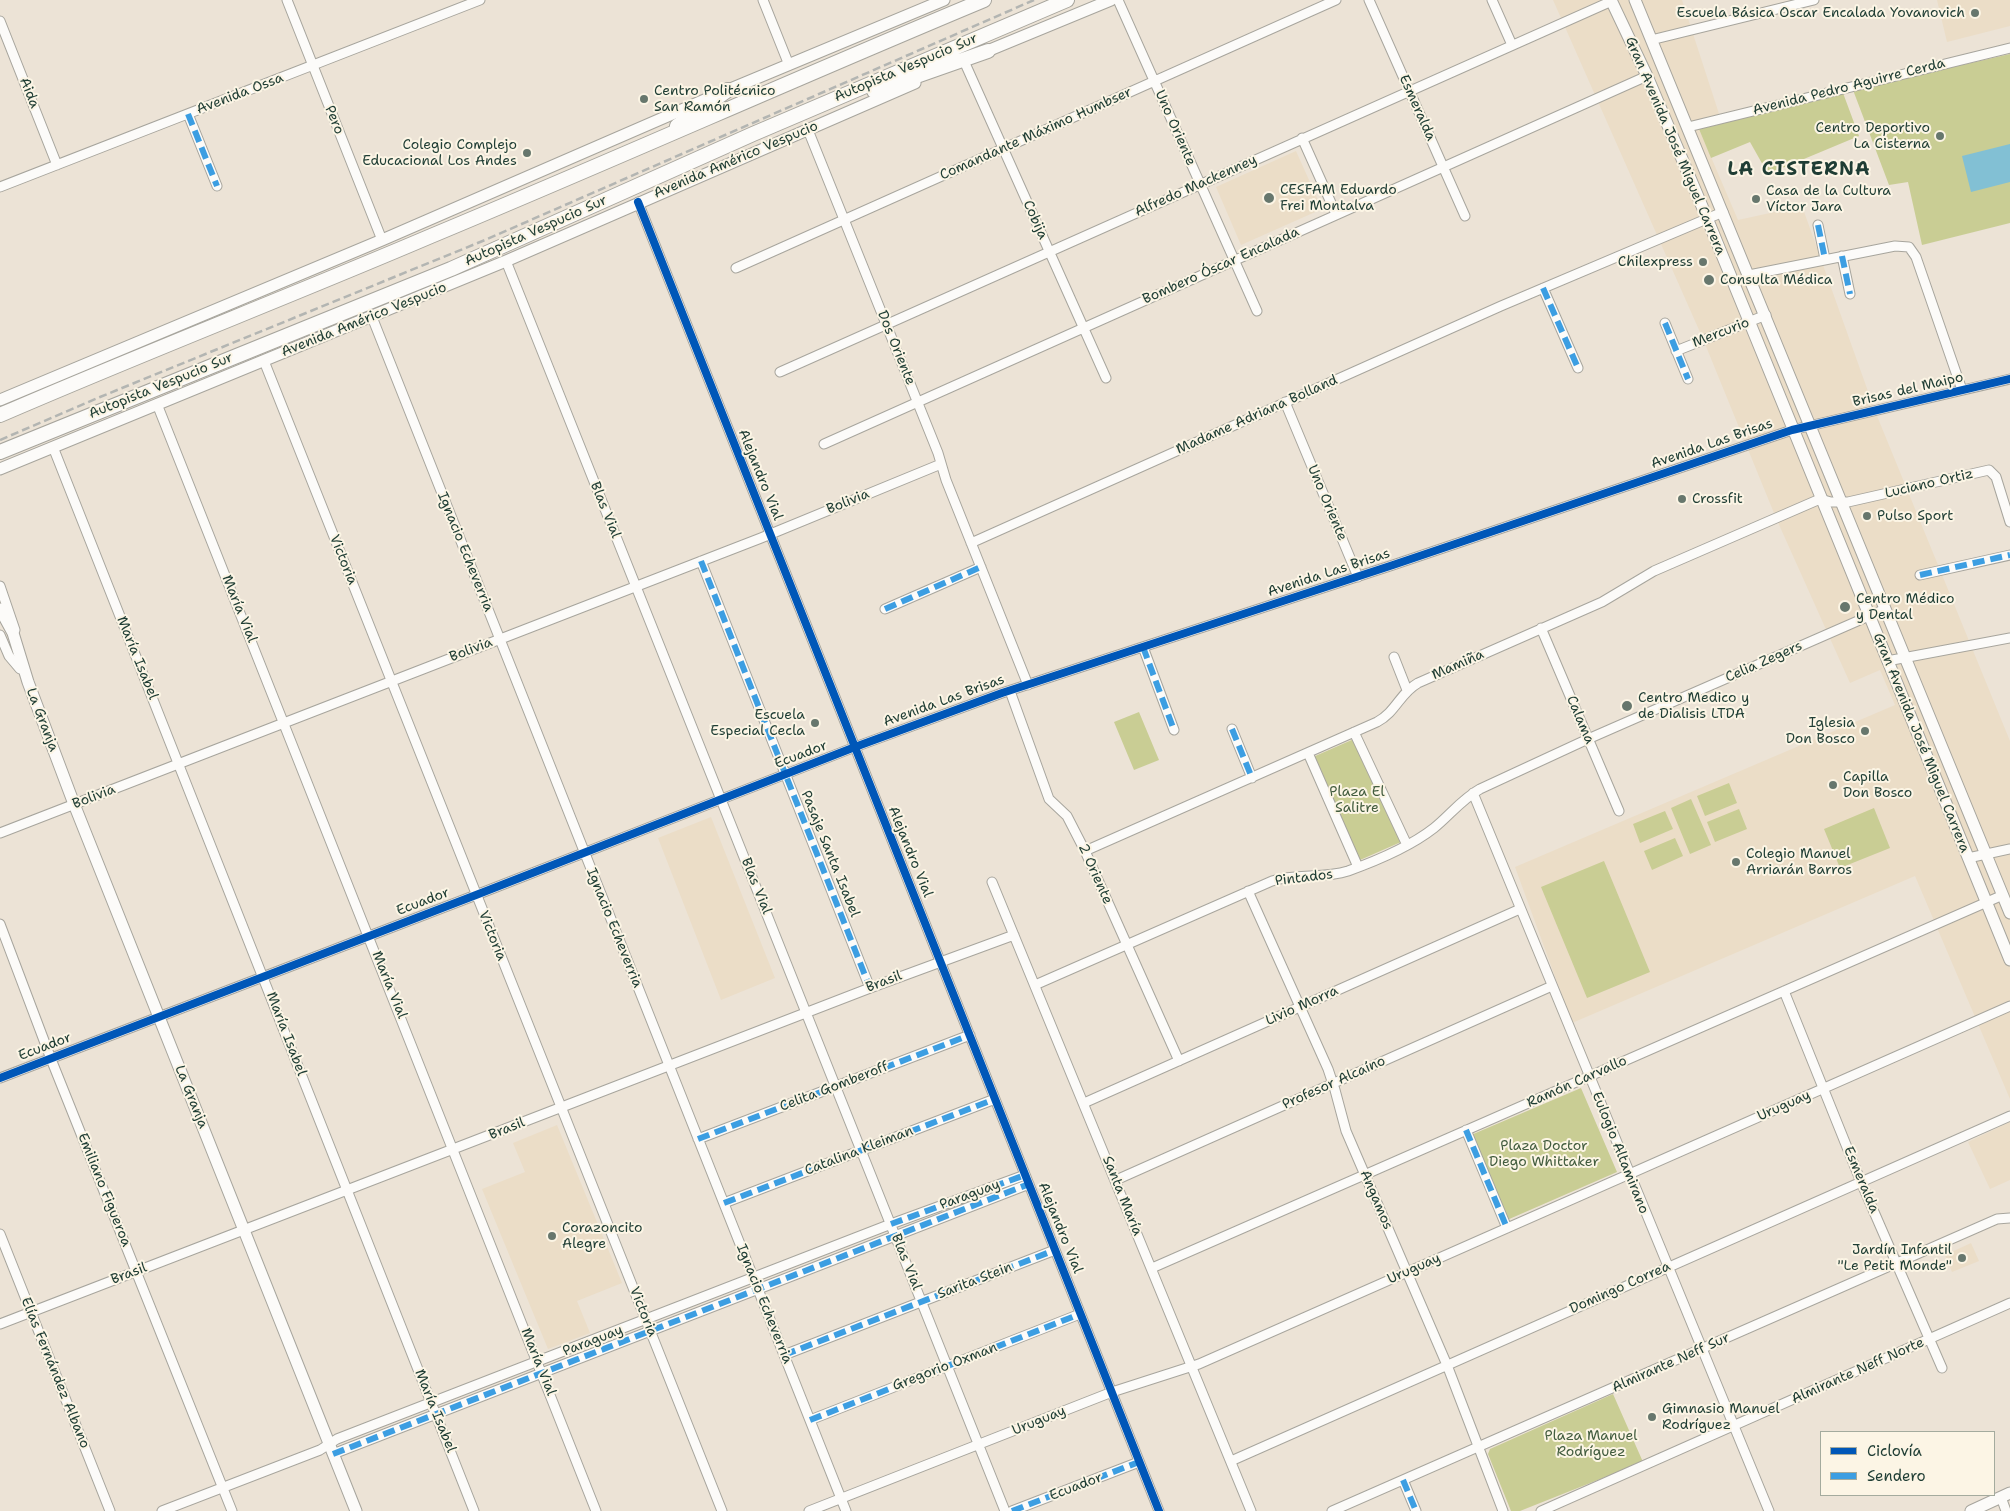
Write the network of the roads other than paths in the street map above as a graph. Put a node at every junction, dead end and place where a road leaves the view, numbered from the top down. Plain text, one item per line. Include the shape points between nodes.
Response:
1 (287, 0) edge
2 (480, 0) edge
3 (763, 0) edge
4 (944, 0) edge
5 (984, 0) edge
6 (1067, 0) edge
7 (1111, 0) edge
8 (1118, 0) edge
9 (1336, 0) edge
10 (1369, 0) edge
11 (1492, 0) edge
12 (1636, 0) edge
13 (1814, 0) edge
14 (1612, 1) edge
15 (0, 21) edge
16 (1651, 40) junction
17 (1512, 45) junction
18 (2010, 48) edge
19 (988, 51) junction
20 (964, 61) junction
21 (789, 65) junction
22 (313, 66) junction
23 (1647, 76) junction
24 (1154, 81) junction
25 (728, 90) junction
26 (1410, 91) junction
27 (188, 114) junction
28 (1664, 116) junction
29 (1688, 127) junction
30 (808, 130) junction
31 (753, 134) junction
32 (1302, 138) junction
33 (651, 144) junction
34 (1003, 148) junction
35 (57, 165) junction
36 (1443, 166) junction
37 (1200, 184) junction
38 (217, 186) dead end
39 (0, 187) edge
40 (638, 202) junction
41 (1723, 212) junction
42 (1336, 214) junction
43 (1465, 216) dead end
44 (1707, 218) junction
45 (844, 219) junction
46 (1818, 226) dead end
47 (382, 240) junction
48 (1049, 251) junction
49 (1842, 256) junction
50 (506, 260) junction
51 (1234, 260) junction
52 (1825, 260) junction
53 (736, 268) dead end
54 (1749, 275) junction
55 (1543, 288) junction
56 (1850, 294) dead end
57 (1257, 312) dead end
58 (1766, 315) junction
59 (372, 317) junction
60 (1749, 322) junction
61 (1665, 323) dead end
62 (886, 324) junction
63 (1083, 328) junction
64 (1676, 350) junction
65 (264, 361) junction
66 (1578, 368) dead end
67 (780, 372) dead end
68 (1106, 378) dead end
69 (1688, 379) dead end
70 (2010, 379) edge
71 (1962, 390) junction
72 (0, 400) edge
73 (917, 402) junction
74 (1285, 402) junction
75 (157, 404) junction
76 (0, 415) edge
77 (1811, 426) junction
78 (1792, 430) junction
79 (824, 444) dead end
80 (53, 447) junction
81 (0, 452) edge
82 (941, 464) junction
83 (0, 469) edge
84 (1820, 499) junction
85 (1842, 503) junction
86 (2010, 522) edge
87 (770, 534) junction
88 (971, 543) junction
89 (2010, 555) edge
90 (701, 561) junction
91 (981, 567) junction
92 (1920, 575) dead end
93 (1358, 577) junction
94 (0, 586) edge
95 (636, 586) junction
96 (0, 609) edge
97 (885, 609) dead end
98 (1885, 609) junction
99 (0, 616) edge
100 (1869, 616) junction
101 (1541, 628) junction
102 (0, 635) edge
103 (2010, 638) edge
104 (500, 639) junction
105 (1143, 647) junction
106 (20, 654) junction
107 (1394, 657) dead end
108 (1905, 658) junction
109 (1887, 661) junction
110 (20, 669) junction
111 (391, 681) junction
112 (28, 682) junction
113 (1028, 685) junction
114 (1407, 690) junction
115 (1010, 691) junction
116 (285, 722) junction
117 (1232, 729) dead end
118 (1174, 730) dead end
119 (1354, 732) junction
120 (1588, 738) junction
121 (855, 747) junction
122 (1308, 753) junction
123 (179, 763) junction
124 (786, 774) junction
125 (1252, 778) junction
126 (1472, 793) junction
127 (721, 799) junction
128 (74, 804) junction
129 (1619, 811) dead end
130 (0, 833) edge
131 (1407, 845) junction
132 (2010, 849) edge
133 (1085, 851) junction
134 (584, 853) junction
135 (1986, 854) junction
136 (1968, 858) junction
137 (1358, 867) junction
138 (992, 882) dead end
139 (1248, 891) junction
140 (476, 895) junction
141 (2003, 895) junction
142 (1986, 902) junction
143 (1520, 909) junction
144 (2010, 913) edge
145 (0, 924) edge
146 (1014, 935) junction
147 (370, 936) junction
148 (1126, 944) junction
149 (2010, 960) edge
150 (940, 961) junction
151 (264, 977) junction
152 (1035, 986) junction
153 (1552, 986) junction
154 (870, 988) junction
155 (1784, 991) junction
156 (2010, 1006) edge
157 (1300, 1007) junction
158 (806, 1012) junction
159 (160, 1017) junction
160 (970, 1035) junction
161 (52, 1058) junction
162 (1179, 1061) junction
163 (669, 1065) junction
164 (1589, 1076) junction
165 (0, 1078) edge
166 (1333, 1084) junction
167 (836, 1086) junction
168 (1822, 1089) junction
169 (995, 1099) junction
170 (1084, 1104) junction
171 (561, 1107) junction
172 (2010, 1116) edge
173 (1466, 1130) junction
174 (698, 1140) junction
175 (454, 1150) junction
176 (862, 1150) junction
177 (1629, 1174) junction
178 (1365, 1175) junction
179 (1027, 1179) junction
180 (1116, 1180) junction
181 (1861, 1182) junction
182 (348, 1190) junction
183 (724, 1204) junction
184 (2010, 1218) edge
185 (891, 1224) junction
186 (1507, 1228) junction
187 (244, 1230) junction
188 (0, 1234) edge
189 (895, 1235) junction
190 (1055, 1250) junction
191 (1896, 1264) junction
192 (1667, 1267) junction
193 (1152, 1268) junction
194 (136, 1271) junction
195 (1407, 1272) junction
196 (753, 1278) junction
197 (758, 1289) junction
198 (922, 1302) junction
199 (2010, 1303) edge
200 (31, 1312) junction
201 (1080, 1314) junction
202 (646, 1320) junction
203 (0, 1324) edge
204 (650, 1330) junction
205 (1929, 1340) junction
206 (1702, 1349) junction
207 (784, 1355) junction
208 (538, 1362) junction
209 (1447, 1365) junction
210 (948, 1366) junction
211 (1192, 1367) junction
212 (1942, 1368) dead end
213 (542, 1372) junction
214 (1112, 1392) junction
215 (432, 1403) junction
216 (436, 1414) junction
217 (810, 1420) junction
218 (1735, 1426) junction
219 (979, 1445) junction
220 (1478, 1447) junction
221 (331, 1449) junction
222 (1231, 1461) junction
223 (1139, 1462) junction
224 (1403, 1480) junction
225 (223, 1488) junction
226 (2005, 1495) edge
227 (841, 1498) junction
228 (110, 1511) edge
229 (162, 1511) edge
230 (232, 1511) edge
231 (356, 1511) edge
232 (474, 1511) edge
233 (596, 1511) edge
234 (722, 1511) edge
235 (808, 1511) edge
236 (846, 1511) edge
237 (1005, 1511) edge
238 (1012, 1511) edge
239 (1158, 1511) edge
240 (1251, 1511) edge
241 (1333, 1511) edge
242 (1416, 1511) edge
243 (1502, 1511) edge
244 (1541, 1511) edge
245 (1770, 1511) edge
246 (1971, 1511) edge
247 (2006, 1511) edge

1 - 22 street, Pero
2 - 22 street, Avenida Ossa
3 - 21 street
4 - 21 main road
5 - 33 highway
6 - 31 highway, Autopista Vespucio Sur
7 - 19 main road, Avenida Américo Vespucio
8 - 24 street, Uno Oriente
9 - 24 street, Comandante Máximo Humbser
10 - 26 street, Esmeralda
11 - 17 street
12 - 16 main road, Gran Avenida José Miguel Carrera
13 - 16 street
14 - 17 street, Alfredo Mackenney
14 - 23 main road, Gran Avenida José Miguel Carrera
15 - 35 street, Aida
16 - 29 main road, Gran Avenida José Miguel Carrera
17 - 26 street, Alfredo Mackenney
18 - 29 street, Avenida Pedro Aguirre Cerda
19 - 20 main road, Avenida Américo Vespucio
19 - 31 highway
20 - 30 main road, Avenida Américo Vespucio
20 - 34 street, Cobija
21 - 25 main road
22 - 27 street, Avenida Ossa
22 - 47 street, Pero
23 - 28 main road, Gran Avenida José Miguel Carrera
23 - 36 street, Bombero Óscar Encalada
24 - 34 street, Comandante Máximo Humbser
24 - 37 street, Uno Oriente
25 - 33 highway
25 - 47 main road
26 - 32 street, Alfredo Mackenney
26 - 36 street, Esmeralda
27 - 35 street, Avenida Ossa
27 - 38 street
28 - 29 main road
28 - 44 main road, Gran Avenida José Miguel Carrera
29 - 41 main road, Gran Avenida José Miguel Carrera
30 - 40 main road, Avenida Américo Vespucio
30 - 45 street, Dos Oriente
31 - 81 highway, Autopista Vespucio Sur via 451,269
32 - 37 street, Alfredo Mackenney
32 - 42 street
33 - 76 highway
34 - 45 street, Comandante Máximo Humbser
34 - 48 street, Cobija
35 - 39 street, Avenida Ossa
36 - 42 street, Bombero Óscar Encalada
36 - 43 street, Esmeralda
37 - 48 street, Alfredo Mackenney
37 - 51 street, Uno Oriente
40 - 50 main road, Avenida Américo Vespucio
40 - 87 street, Alejandro Vial
41 - 44 street, Madame Adriana Bolland
41 - 54 main road, Gran Avenida José Miguel Carrera
42 - 51 street, Bombero Óscar Encalada
44 - 55 street, Madame Adriana Bolland
44 - 60 main road, Gran Avenida José Miguel Carrera
45 - 53 street, Comandante Máximo Humbser
45 - 62 street, Dos Oriente
46 - 52 street
47 - 72 main road
48 - 62 street, Alfredo Mackenney
48 - 63 street, Cobija
49 - 52 street
49 - 56 street
49 - 71 street via 1898,246 1909,247 1913,251
50 - 59 main road, Avenida Américo Vespucio
50 - 95 street, Blas Vial
51 - 57 street, Uno Oriente
51 - 63 street, Bombero Óscar Encalada
52 - 54 street
54 - 58 main road, Gran Avenida José Miguel Carrera
55 - 66 street
55 - 74 street, Madame Adriana Bolland
58 - 60 street, Mercurio
58 - 77 main road, Gran Avenida José Miguel Carrera
59 - 65 main road, Avenida Américo Vespucio
59 - 104 street, Ignacio Echeverria
60 - 64 street, Mercurio
60 - 78 main road, Gran Avenida José Miguel Carrera
61 - 64 street, Mercurio
62 - 67 street, Alfredo Mackenney
62 - 73 street, Dos Oriente
63 - 68 street, Cobija
63 - 73 street, Bombero Óscar Encalada
64 - 69 street, Mercurio
65 - 75 main road, Avenida Américo Vespucio
65 - 111 street, Victoria
70 - 71 street, Brisas del Maipo
71 - 77 street, Brisas del Maipo
73 - 79 street, Bombero Óscar Encalada
73 - 82 street, Dos Oriente
74 - 88 street, Madame Adriana Bolland
74 - 93 street, Uno Oriente
75 - 80 main road, Avenida Américo Vespucio
75 - 116 street, María Vial
77 - 78 street, Avenida Las Brisas
77 - 85 main road, Gran Avenida José Miguel Carrera
78 - 84 main road, Gran Avenida José Miguel Carrera
78 - 93 street, Avenida Las Brisas
80 - 83 main road, Avenida Américo Vespucio
80 - 123 street, María Isabel
82 - 87 street, Bolivia
82 - 88 street, Dos Oriente
84 - 85 street
84 - 100 main road, Gran Avenida José Miguel Carrera
84 - 101 street, Mamiña via 1654,571 1602,602
85 - 86 street, Luciano Ortiz via 1989,470 1996,477
85 - 98 main road, Gran Avenida José Miguel Carrera
87 - 90 street, Bolivia
87 - 121 street, Alejandro Vial
88 - 91 street, Dos Oriente
89 - 92 street
90 - 95 street, Bolivia
90 - 124 street, Pasaje Santa Isabel
91 - 97 street
91 - 113 street, Dos Oriente
93 - 105 street, Avenida Las Brisas
94 - 106 street, La Granja
95 - 104 street, Bolivia
95 - 127 street, Blas Vial
96 - 106 main road, La Granja
98 - 100 street, Celia Zegers
98 - 108 main road, Gran Avenida José Miguel Carrera
99 - 110 main road, La Granja
100 - 109 main road, Gran Avenida José Miguel Carrera
100 - 120 street, Celia Zegers
101 - 114 street, Mamiña
101 - 120 street, Calama
102 - 110 street, La Granja via 9,656
103 - 108 street
104 - 111 street, Bolivia
104 - 134 street, Ignacio Echeverria
105 - 113 street, Avenida Las Brisas
105 - 118 street
106 - 112 main road, La Granja
107 - 114 street
108 - 109 street
108 - 135 main road, Gran Avenida José Miguel Carrera
109 - 136 main road, Gran Avenida José Miguel Carrera
110 - 112 main road, La Granja
111 - 116 street, Bolivia
111 - 140 street, Victoria
112 - 128 main road, La Granja
113 - 115 street, Avenida Las Brisas
114 - 119 street, Mamiña via 1389,715
115 - 121 street, Avenida Las Brisas
115 - 133 street, 2 Oriente via 1050,799 1068,818
116 - 123 street, Bolivia
116 - 147 street, María Vial
117 - 125 street
119 - 122 street, Mamiña
119 - 131 street
120 - 126 street, Pintados
120 - 129 street, Calama
121 - 124 street, Ecuador
121 - 150 street, Alejandro Vial
122 - 125 street, Mamiña
122 - 137 street
123 - 128 street, Bolivia
123 - 151 street, María Isabel
124 - 127 street, Ecuador
124 - 154 street, Pasaje Santa Isabel
125 - 133 street, Mamiña
126 - 131 street, Pintados via 1436,827
126 - 143 street, Eulogio Altamirano
127 - 134 street, Ecuador
127 - 158 street, Blas Vial
128 - 130 street, Bolivia
128 - 159 main road, La Granja
131 - 137 street, Pintados
132 - 135 street
133 - 148 street, 2 Oriente
134 - 140 street, Ecuador
134 - 163 street, Ignacio Echeverria
135 - 136 street
135 - 141 main road, Gran Avenida José Miguel Carrera
136 - 142 main road, Gran Avenida José Miguel Carrera
137 - 139 street, Pintados via 1329,875 1280,878
138 - 146 street, Santa María
139 - 148 street, Pintados
139 - 157 street, Angamos
140 - 147 street, Ecuador
140 - 171 street, Victoria
141 - 142 street, Ramón Carvallo
141 - 144 main road, Gran Avenida José Miguel Carrera
142 - 149 main road, Gran Avenida José Miguel Carrera
142 - 155 street, Ramón Carvallo
143 - 153 street, Eulogio Altamirano
143 - 157 street, Livio Morra
145 - 161 street, Emiliano Figueroa
146 - 150 street, Brasil
146 - 152 street, Santa María
147 - 151 street, Ecuador
147 - 175 street, María Vial
148 - 152 street, Pintados
148 - 162 street, 2 Oriente
150 - 154 street, Brasil
150 - 160 street, Alejandro Vial
151 - 159 street, Ecuador
151 - 182 street, María Isabel
152 - 170 street, Santa María
153 - 164 street, Eulogio Altamirano
153 - 166 street, Profesor Alcaíno
154 - 158 street, Brasil
155 - 164 street, Ramón Carvallo
155 - 168 street, Esmeralda
156 - 168 street, Uruguay
157 - 162 street, Livio Morra
157 - 166 street, Angamos
158 - 163 street, Brasil
158 - 167 street, Blas Vial
159 - 161 street, Ecuador
159 - 187 main road, La Granja
160 - 167 street, Celita Gomberoff
160 - 169 street, Alejandro Vial
161 - 165 street, Ecuador
161 - 194 street, Emiliano Figueroa
162 - 170 street, Livio Morra
163 - 171 street, Brasil
163 - 174 street, Ignacio Echeverria
164 - 173 street, Ramón Carvallo
164 - 177 street, Eulogio Altamirano
166 - 178 street, Angamos via 1346,1131
166 - 180 street, Profesor Alcaíno
167 - 174 street, Celita Gomberoff
167 - 176 street, Blas Vial
168 - 177 street, Uruguay
168 - 181 street, Esmeralda
169 - 176 street, Catalina Kleiman
169 - 179 street, Alejandro Vial
170 - 180 street, Santa María
171 - 175 street, Brasil
171 - 202 street, Victoria
172 - 181 street, Domingo Correa
173 - 178 street, Ramón Carvallo
173 - 186 street
174 - 183 street, Ignacio Echeverria
175 - 182 street, Brasil
175 - 208 street, María Vial
176 - 183 street, Catalina Kleiman
176 - 185 street, Blas Vial
177 - 186 street, Uruguay
177 - 192 street, Eulogio Altamirano
178 - 193 street, Ramón Carvallo
178 - 195 street, Angamos
179 - 185 street, Paraguay
179 - 189 street, Paraguay
179 - 190 street, Alejandro Vial
180 - 193 street, Santa María
181 - 191 street, Esmeralda
181 - 192 street, Domingo Correa
182 - 187 street, Brasil
182 - 215 street, María Isabel
183 - 196 street, Ignacio Echeverria
184 - 191 street, Almirante Neff Sur via 1997,1219
185 - 189 street, Blas Vial
185 - 196 street, Paraguay
186 - 195 street, Uruguay
187 - 194 street, Brasil
187 - 221 main road, La Granja
188 - 200 street, Elías Fernández Albano
189 - 197 street, Paraguay
189 - 198 street, Blas Vial
190 - 198 street, Sarita Stein
190 - 201 street, Alejandro Vial
191 - 205 street, Esmeralda
191 - 206 street, Almirante Neff Sur
192 - 206 street, Eulogio Altamirano
192 - 209 street, Domingo Correa
193 - 211 street, Santa María
194 - 200 street, Brasil
194 - 225 street, Emiliano Figueroa
195 - 209 street, Angamos
195 - 211 street, Uruguay
196 - 197 street, Ignacio Echeverria
196 - 202 street, Paraguay
197 - 204 street, Paraguay
197 - 207 street, Ignacio Echeverria
198 - 207 street, Sarita Stein
198 - 210 street, Blas Vial
199 - 205 street, Almirante Neff Norte
200 - 203 street, Brasil
200 - 228 street, Elías Fernández Albano
201 - 210 street, Gregorio Oxman
201 - 214 street, Alejandro Vial
202 - 204 street, Victoria
202 - 208 street, Paraguay
204 - 213 street, Paraguay
204 - 234 street, Victoria
205 - 212 street, Esmeralda
205 - 218 street, Almirante Neff Norte
206 - 218 street, Eulogio Altamirano
206 - 220 street, Almirante Neff Sur
207 - 217 street, Ignacio Echeverria
208 - 213 street, María Vial
208 - 215 street, Paraguay
209 - 220 street, Angamos
209 - 222 street, Domingo Correa
210 - 217 street, Gregorio Oxman
210 - 219 street, Blas Vial
211 - 214 street, Uruguay
211 - 222 street, Santa María
213 - 216 street, Paraguay
213 - 233 street, María Vial
214 - 219 street, Uruguay
214 - 223 street, Alejandro Vial
215 - 216 street, María Isabel
215 - 221 street, Paraguay via 337,1439
216 - 221 street, Paraguay
216 - 232 street, María Isabel
217 - 227 street, Ignacio Echeverria
218 - 244 street, Almirante Neff Norte
218 - 245 street, Eulogio Altamirano
219 - 227 street, Uruguay
219 - 237 street, Blas Vial
220 - 224 street, Almirante Neff Sur
220 - 243 street, Angamos
221 - 225 street, Paraguay via 320,1450
221 - 231 main road, La Granja
222 - 240 street, Santa María
223 - 238 street, Ecuador
223 - 239 street, Alejandro Vial
224 - 241 street, Almirante Neff Sur
224 - 242 street
225 - 229 street, Paraguay
225 - 230 street, Emiliano Figueroa
226 - 246 main road
226 - 247 street
227 - 235 street, Uruguay
227 - 236 street, Ignacio Echeverria

